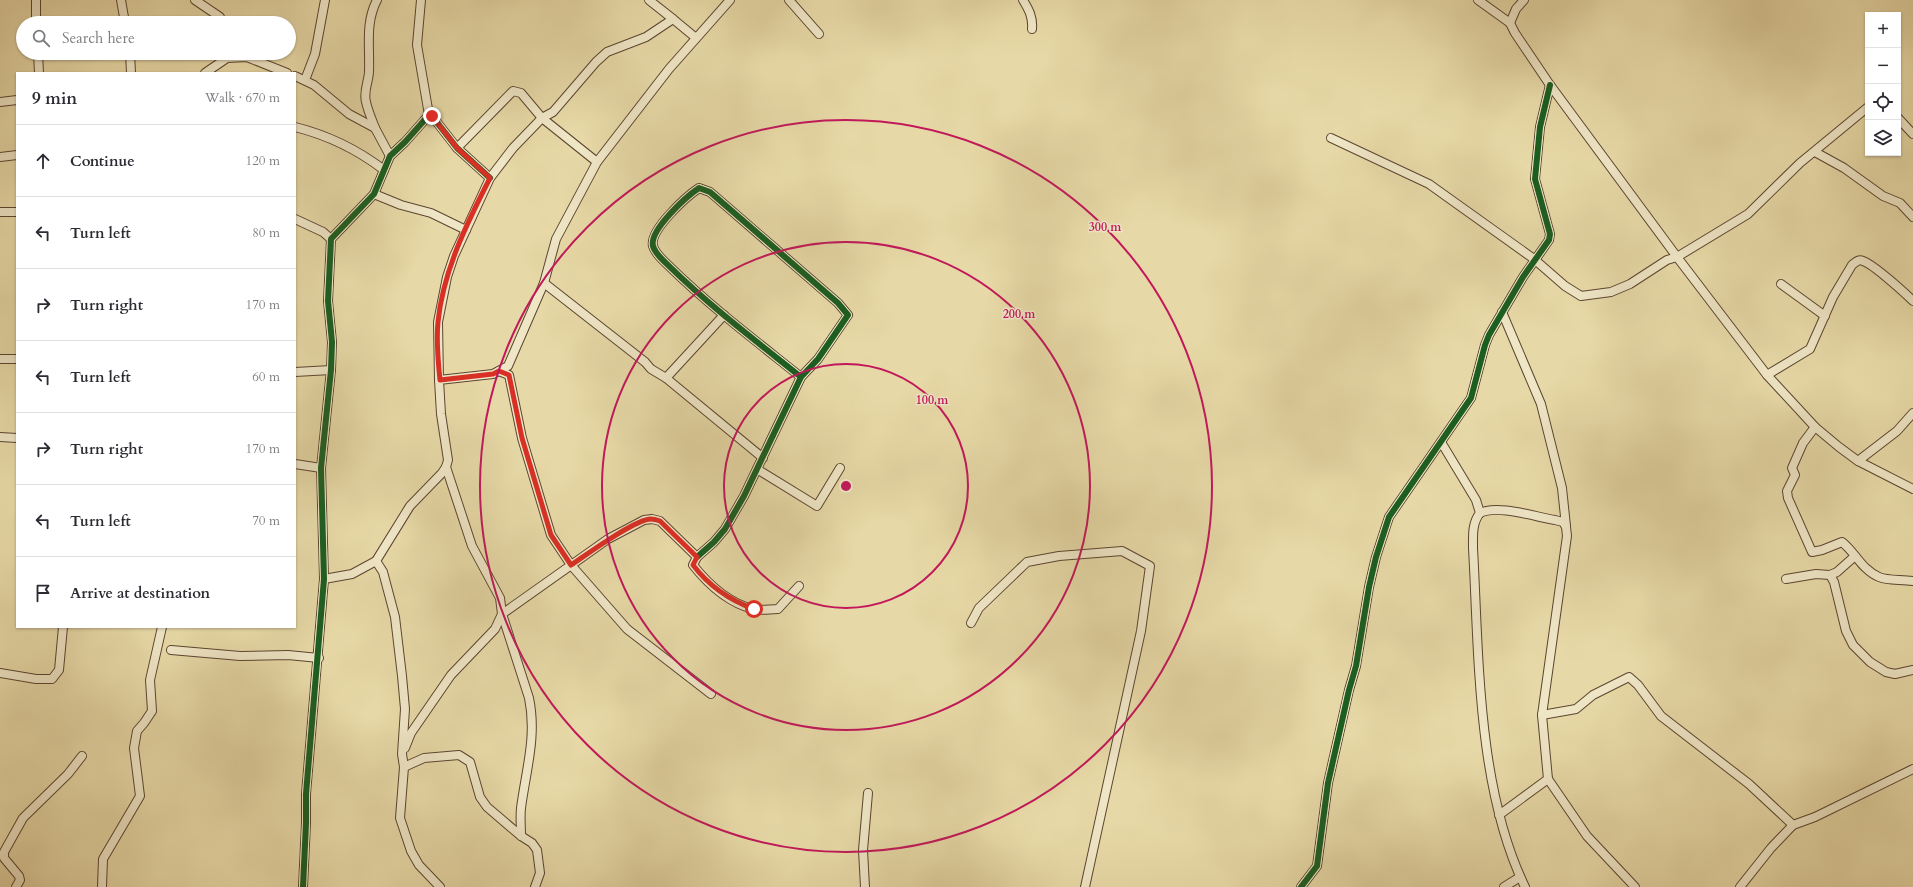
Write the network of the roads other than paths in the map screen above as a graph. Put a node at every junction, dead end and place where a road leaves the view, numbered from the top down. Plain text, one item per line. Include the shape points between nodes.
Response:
1 (36, 0) edge
2 (121, 0) edge
3 (195, 0) edge
4 (325, 0) edge
5 (377, 0) edge
6 (422, 0) edge
7 (649, 0) edge
8 (730, 0) edge
9 (790, 0) edge
10 (1023, 0) edge
11 (1478, 0) edge
12 (1524, 0) edge
13 (36, 16) edge
14 (124, 16) edge
15 (219, 16) edge
16 (673, 18) junction
17 (1510, 23) junction
18 (1032, 29) dead end
19 (819, 34) dead end
20 (696, 38) junction
21 (38, 60) edge
22 (130, 60) edge
23 (220, 60) edge
24 (254, 60) edge
25 (39, 72) edge
26 (131, 72) edge
27 (206, 72) edge
28 (284, 72) edge
29 (296, 76) edge
30 (305, 80) junction
31 (1550, 85) junction
32 (16, 100) edge
33 (0, 102) edge
34 (1865, 110) edge
35 (429, 115) junction
36 (542, 118) junction
37 (1900, 120) edge
38 (296, 127) edge
39 (375, 128) junction
40 (1913, 134) edge
41 (1331, 138) dead end
42 (457, 148) junction
43 (1815, 152) junction
44 (16, 155) edge
45 (390, 156) junction
46 (0, 157) edge
47 (597, 162) junction
48 (384, 170) junction
49 (490, 178) junction
50 (374, 194) junction
51 (0, 212) edge
52 (16, 212) edge
53 (1913, 217) edge
54 (296, 219) edge
55 (466, 230) junction
56 (332, 239) junction
57 (1677, 256) junction
58 (1534, 259) junction
59 (544, 283) junction
60 (1781, 284) dead end
61 (1913, 301) edge
62 (1502, 312) junction
63 (724, 315) junction
64 (1825, 316) junction
65 (0, 359) edge
66 (16, 359) edge
67 (331, 370) junction
68 (499, 371) junction
69 (296, 372) edge
70 (1767, 375) junction
71 (801, 376) junction
72 (666, 378) junction
73 (440, 380) junction
74 (1913, 413) edge
75 (1815, 427) junction
76 (0, 437) edge
77 (16, 438) edge
78 (1441, 442) junction
79 (763, 458) junction
80 (1858, 461) junction
81 (296, 464) edge
82 (446, 467) junction
83 (321, 468) junction
84 (840, 468) dead end
85 (757, 469) junction
86 (1913, 490) edge
87 (1480, 513) junction
88 (1566, 527) junction
89 (1855, 556) junction
90 (697, 557) junction
91 (376, 561) junction
92 (571, 565) junction
93 (1830, 575) junction
94 (324, 579) junction
95 (1786, 579) dead end
96 (1913, 582) edge
97 (799, 586) dead end
98 (502, 614) junction
99 (971, 623) dead end
100 (63, 628) edge
101 (162, 628) edge
102 (171, 650) dead end
103 (318, 658) junction
104 (1913, 670) edge
105 (0, 673) edge
106 (711, 694) dead end
107 (1542, 715) junction
108 (402, 754) junction
109 (82, 756) dead end
110 (404, 767) junction
111 (1913, 769) edge
112 (1548, 779) junction
113 (868, 793) dead end
114 (1499, 815) junction
115 (1793, 825) junction
116 (521, 836) junction
117 (1520, 877) junction
118 (16, 887) edge
119 (102, 887) edge
120 (303, 887) edge
121 (440, 887) edge
122 (535, 887) edge
123 (865, 887) edge
124 (1085, 887) edge
125 (1301, 887) edge
126 (1504, 887) edge
127 (1525, 887) edge
128 (1635, 887) edge
129 (1740, 887) edge

1 - 13 street
2 - 14 street
3 - 15 street
4 - 30 street via 315,54
5 - 39 street via 370,17 368,32 369,73 365,101
6 - 35 street via 417,45
7 - 16 street
8 - 20 street
9 - 19 street
10 - 18 street via 1031,13
11 - 17 street
12 - 17 street via 1516,9
16 - 20 street
16 - 36 street via 646,37 607,52 553,112
17 - 31 street
20 - 47 street via 634,112
21 - 25 street
22 - 26 street
23 - 27 street
24 - 28 street
29 - 30 street
30 - 39 street via 350,114
31 - 57 street
31 - 58 street via 1540,127 1535,179 1550,234 1549,240
32 - 33 street
34 - 43 street
35 - 42 street
35 - 45 street
36 - 42 street via 521,93 513,91
36 - 47 street
36 - 49 street via 513,148
37 - 40 street
38 - 48 street via 335,141 366,156
39 - 45 street
41 - 58 street via 1429,184
42 - 49 street
43 - 53 street via 1844,168 1883,196 1900,203
43 - 57 street via 1748,214
44 - 46 street
45 - 48 street
47 - 59 street via 556,239
48 - 50 street
49 - 55 street
50 - 55 street via 431,213
50 - 56 street
51 - 52 street
54 - 56 street
55 - 73 street via 454,256 442,297 437,339
56 - 67 street via 328,301 332,342
57 - 58 street via 1630,284 1611,292 1581,296 1565,286
57 - 70 street
58 - 62 street
59 - 68 street via 516,351 508,366
59 - 72 street via 651,369
60 - 64 street
61 - 64 street via 1862,260 1852,265
62 - 78 street via 1485,345 1471,398
62 - 88 street via 1541,404 1562,488
63 - 71 street
63 - 71 street via 683,279 653,246 656,232 663,223 699,188 710,192 838,303 848,315 818,359
63 - 72 street
64 - 70 street via 1810,348
65 - 66 street
67 - 69 street
67 - 83 street
68 - 73 street via 493,374
68 - 92 street via 509,375 522,438 551,535
70 - 75 street
71 - 79 street
72 - 79 street
73 - 82 street via 441,414 448,460
74 - 80 street via 1897,431
75 - 80 street
75 - 89 street via 1803,443 1792,468 1795,475 1787,491 1791,505 1812,552 1842,542
76 - 77 street
78 - 87 street via 1476,500
78 - 125 street via 1389,517 1376,557 1356,666 1328,783 1317,866
79 - 85 street
80 - 86 street
81 - 83 street
82 - 91 street via 410,506
82 - 98 street via 472,546 500,598
83 - 94 street
84 - 85 street via 817,506
85 - 90 street via 725,529
87 - 88 street via 1486,510 1504,511 1563,522
87 - 114 street via 1473,529 1473,548 1482,701
88 - 107 street via 1567,536
89 - 93 street
89 - 96 street via 1866,569 1880,578
90 - 92 street via 660,521 652,518 608,539
90 - 97 street via 693,565 703,577 734,602 754,609 778,609
91 - 94 street via 352,574
91 - 108 street via 383,572 395,617 405,709
92 - 98 street
92 - 106 street via 628,629
93 - 95 street via 1816,574
93 - 104 street via 1846,631 1853,645 1870,662 1886,672 1895,674
94 - 103 street
98 - 108 street via 495,629 451,675 412,733
98 - 116 street via 532,712 531,754 521,809
99 - 124 street via 979,608 1027,562 1059,556 1122,552 1150,566 1141,631
100 - 105 street via 59,670 52,679
101 - 119 street via 150,680 152,711 137,731 134,748 140,796 103,859
102 - 103 street via 240,656
103 - 120 street via 306,794
107 - 112 street
107 - 115 street via 1576,709 1593,695 1629,678 1638,685 1662,716 1749,784
108 - 110 street
109 - 118 street via 68,774 22,818 4,852 4,858 19,876 20,880
110 - 116 street via 424,758 459,755 470,762 480,797 487,807
110 - 121 street via 400,818 405,836 419,865
111 - 115 street via 1815,817
112 - 114 street
112 - 128 street via 1587,836
113 - 123 street via 862,850
114 - 117 street
115 - 129 street
116 - 122 street via 532,842 537,850 540,873
117 - 126 street
117 - 127 street

